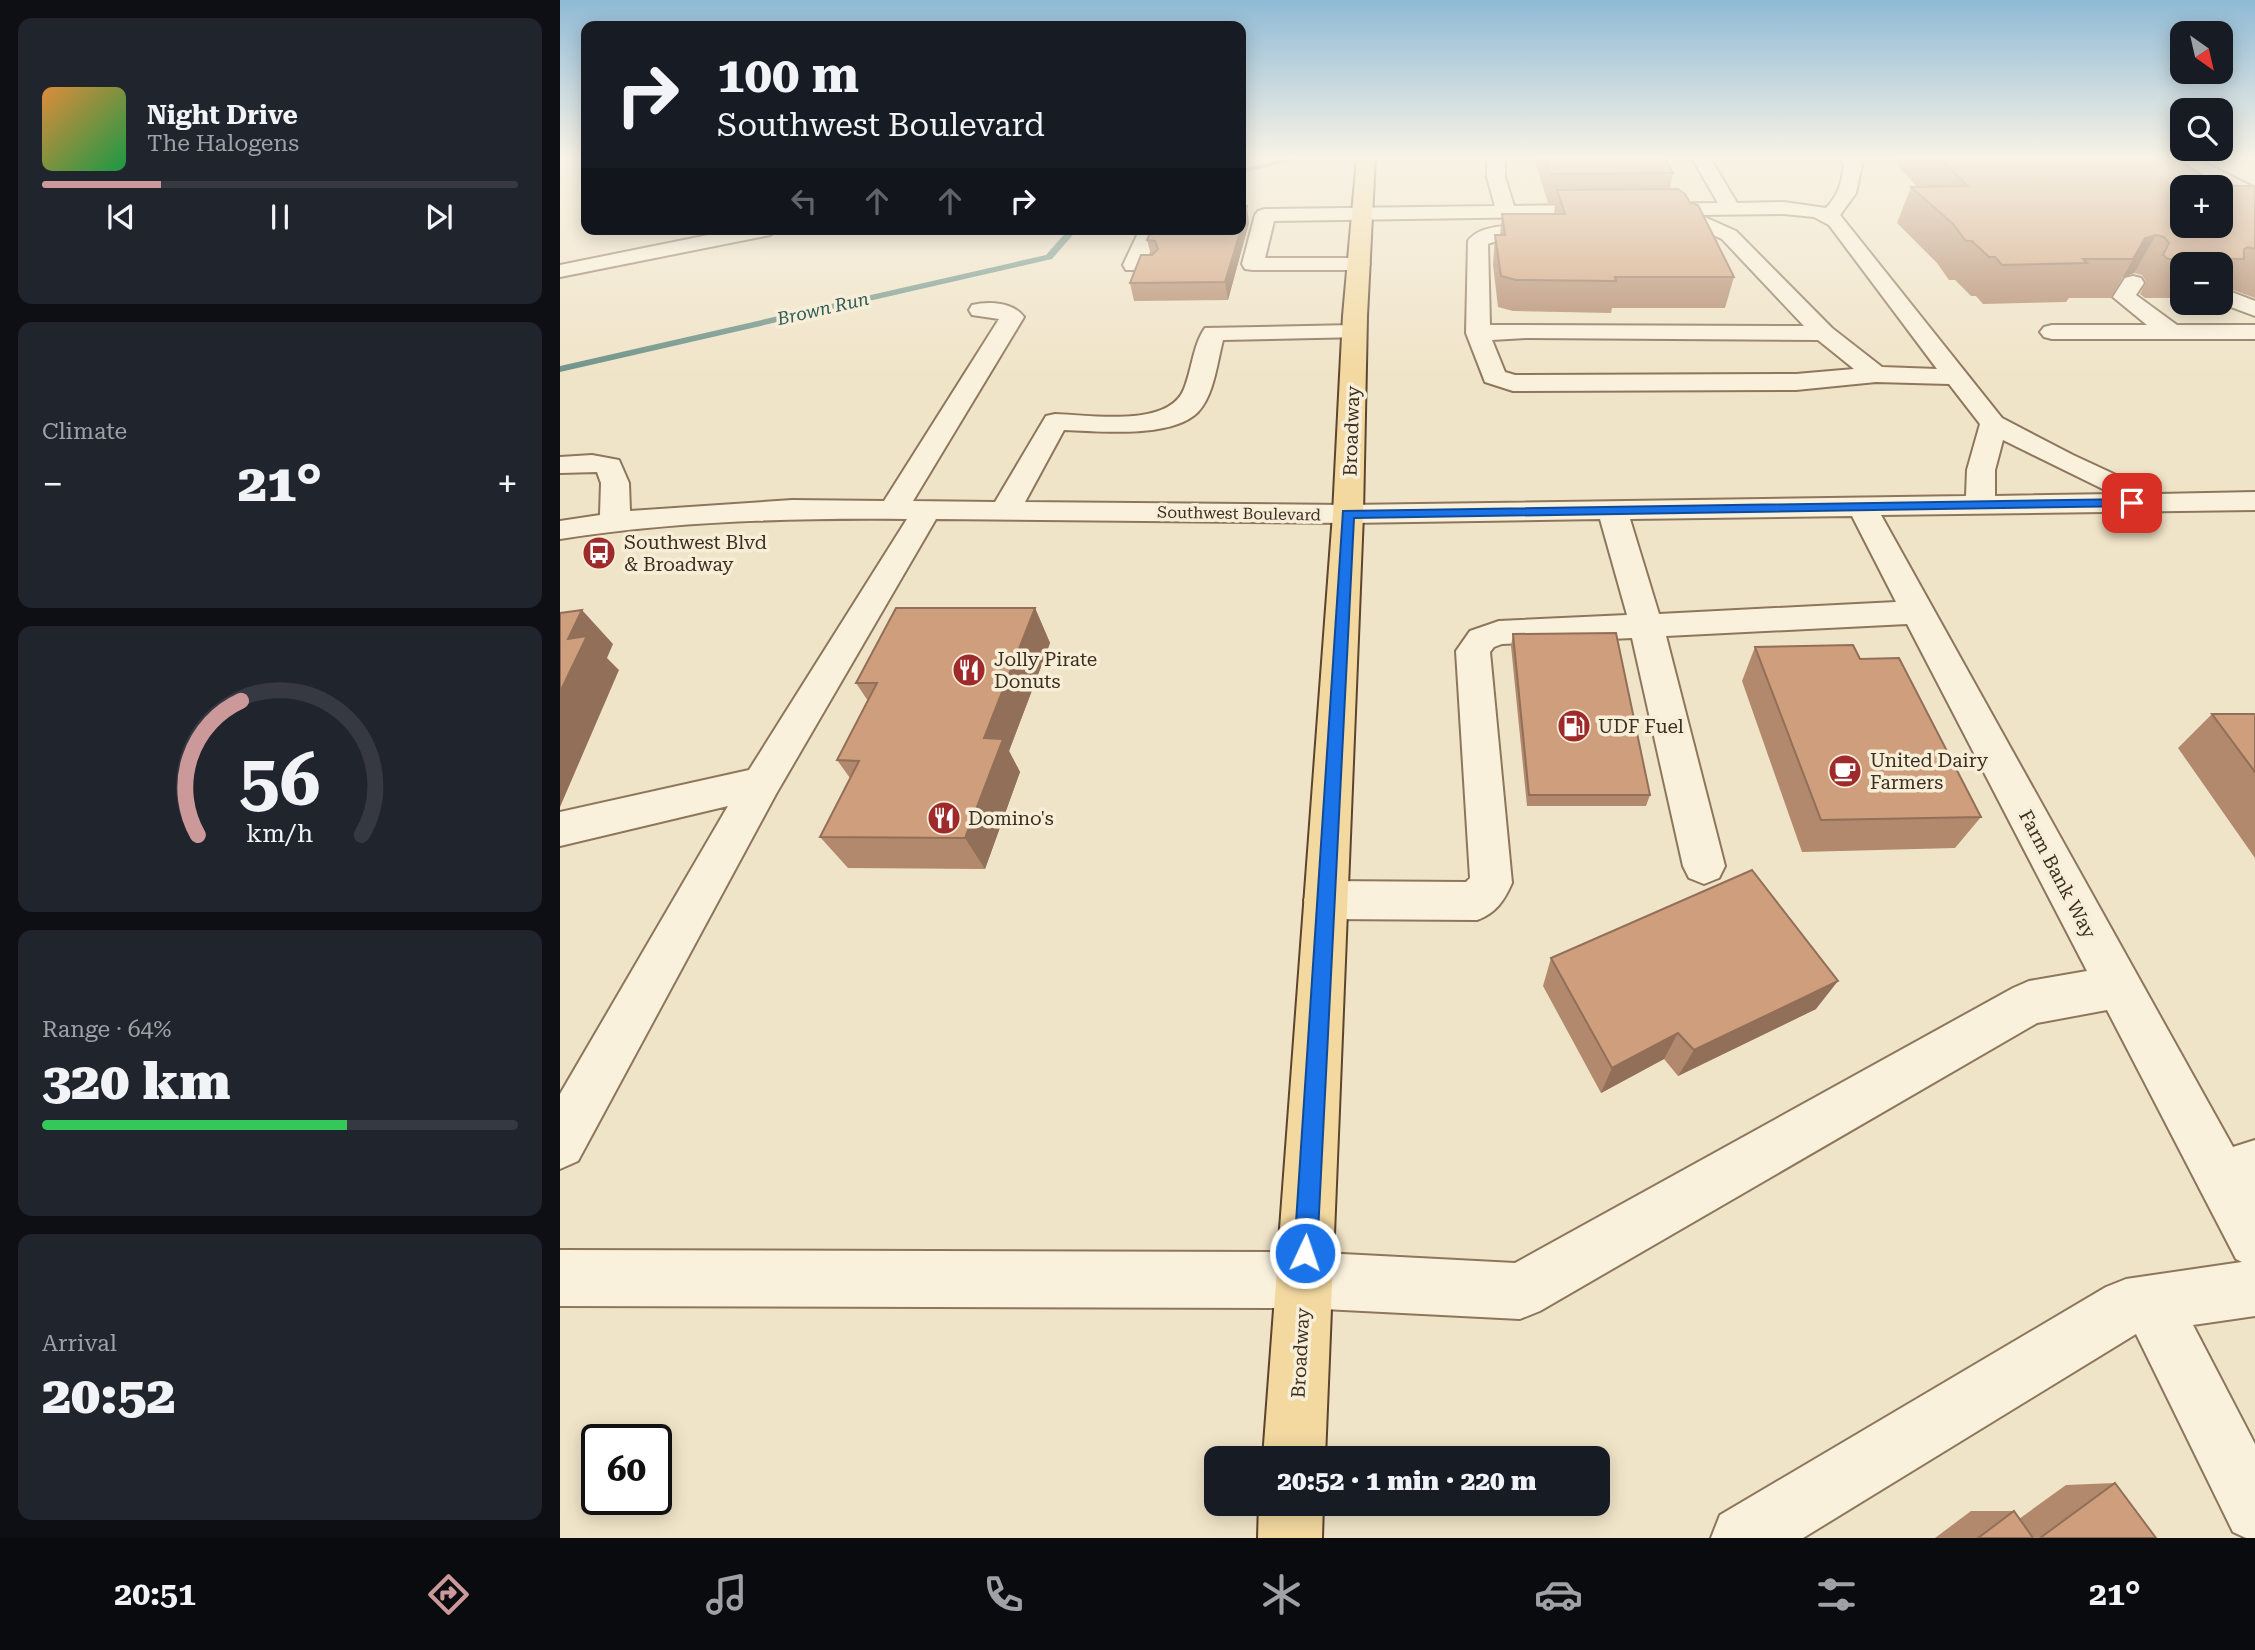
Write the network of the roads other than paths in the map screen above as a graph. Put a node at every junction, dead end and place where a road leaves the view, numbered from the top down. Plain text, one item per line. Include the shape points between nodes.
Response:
1 (1259, 230) edge
2 (1361, 230) edge
3 (1497, 230) edge
4 (1718, 230) edge
5 (1843, 230) edge
6 (1497, 233) junction
7 (1553, 233) edge
8 (740, 235) edge
9 (1147, 235) edge
10 (1359, 264) junction
11 (1148, 265) edge
12 (560, 271) edge
13 (2133, 283) edge
14 (2233, 300) edge
15 (2255, 309) edge
16 (980, 310) dead end
17 (1354, 332) junction
18 (2052, 332) dead end
19 (2171, 332) junction
20 (2255, 332) edge
21 (1478, 333) junction
22 (1824, 333) junction
23 (1876, 374) junction
24 (1956, 377) junction
25 (1993, 424) junction
26 (560, 465) edge
27 (2255, 501) edge
28 (2157, 503) junction
29 (1980, 505) junction
30 (1862, 508) junction
31 (910, 510) junction
32 (1004, 511) junction
33 (1613, 511) junction
34 (1348, 514) junction
35 (615, 521) junction
36 (560, 530) edge
37 (1918, 612) junction
38 (1646, 625) junction
39 (762, 783) junction
40 (560, 829) edge
41 (1704, 866) dead end
42 (1325, 900) junction
43 (2119, 987) junction
44 (560, 1143) edge
45 (2238, 1171) edge
46 (2255, 1240) edge
47 (560, 1279) edge
48 (1304, 1280) junction
49 (2255, 1288) edge
50 (2151, 1303) junction
51 (1295, 1446) edge
52 (2255, 1510) edge
53 (1291, 1516) edge
54 (1290, 1538) edge
55 (1743, 1538) edge

1 - 10 street via 1246,264
2 - 10 main road, Broadway
3 - 6 street
4 - 22 street via 1728,234
5 - 24 street
6 - 7 street
6 - 21 street via 1478,241
8 - 12 street
9 - 11 street via 1134,265
10 - 17 main road, Broadway
13 - 19 street via 2124,297
14 - 15 street
16 - 31 street via 1002,311 1012,317
17 - 32 street via 1213,333 1188,407 1176,416 1152,422 1055,422
17 - 34 main road, Broadway
18 - 19 street
19 - 20 street
21 - 22 street
21 - 23 street via 1494,377 1513,383 1796,383
22 - 23 street
23 - 24 street
24 - 25 street
25 - 28 street
25 - 29 street via 1981,470
26 - 35 street via 610,466
27 - 28 street, Southwest Boulevard
28 - 29 street, Southwest Boulevard
29 - 30 street, Southwest Boulevard
30 - 33 street, Southwest Boulevard
30 - 37 street, Farm Bank Way
31 - 32 street, Southwest Boulevard
31 - 35 street, Southwest Boulevard via 792,509
31 - 39 street
32 - 34 street, Southwest Boulevard
33 - 34 street, Southwest Boulevard
33 - 38 street
34 - 42 main road, Broadway
35 - 36 street, Southwest Boulevard
37 - 38 street
37 - 43 street, Farm Bank Way
38 - 41 street
38 - 42 street via 1499,633 1482,639 1473,651 1490,883 1477,901
39 - 40 street
39 - 44 street
42 - 48 main road, Broadway
43 - 45 street, Farm Bank Way
43 - 48 street via 2029,1003 1520,1291
45 - 46 street, Farm Bank Way
47 - 48 street
48 - 51 main road, Broadway
49 - 50 street
50 - 52 street
50 - 55 street via 2126,1307
53 - 54 main road

